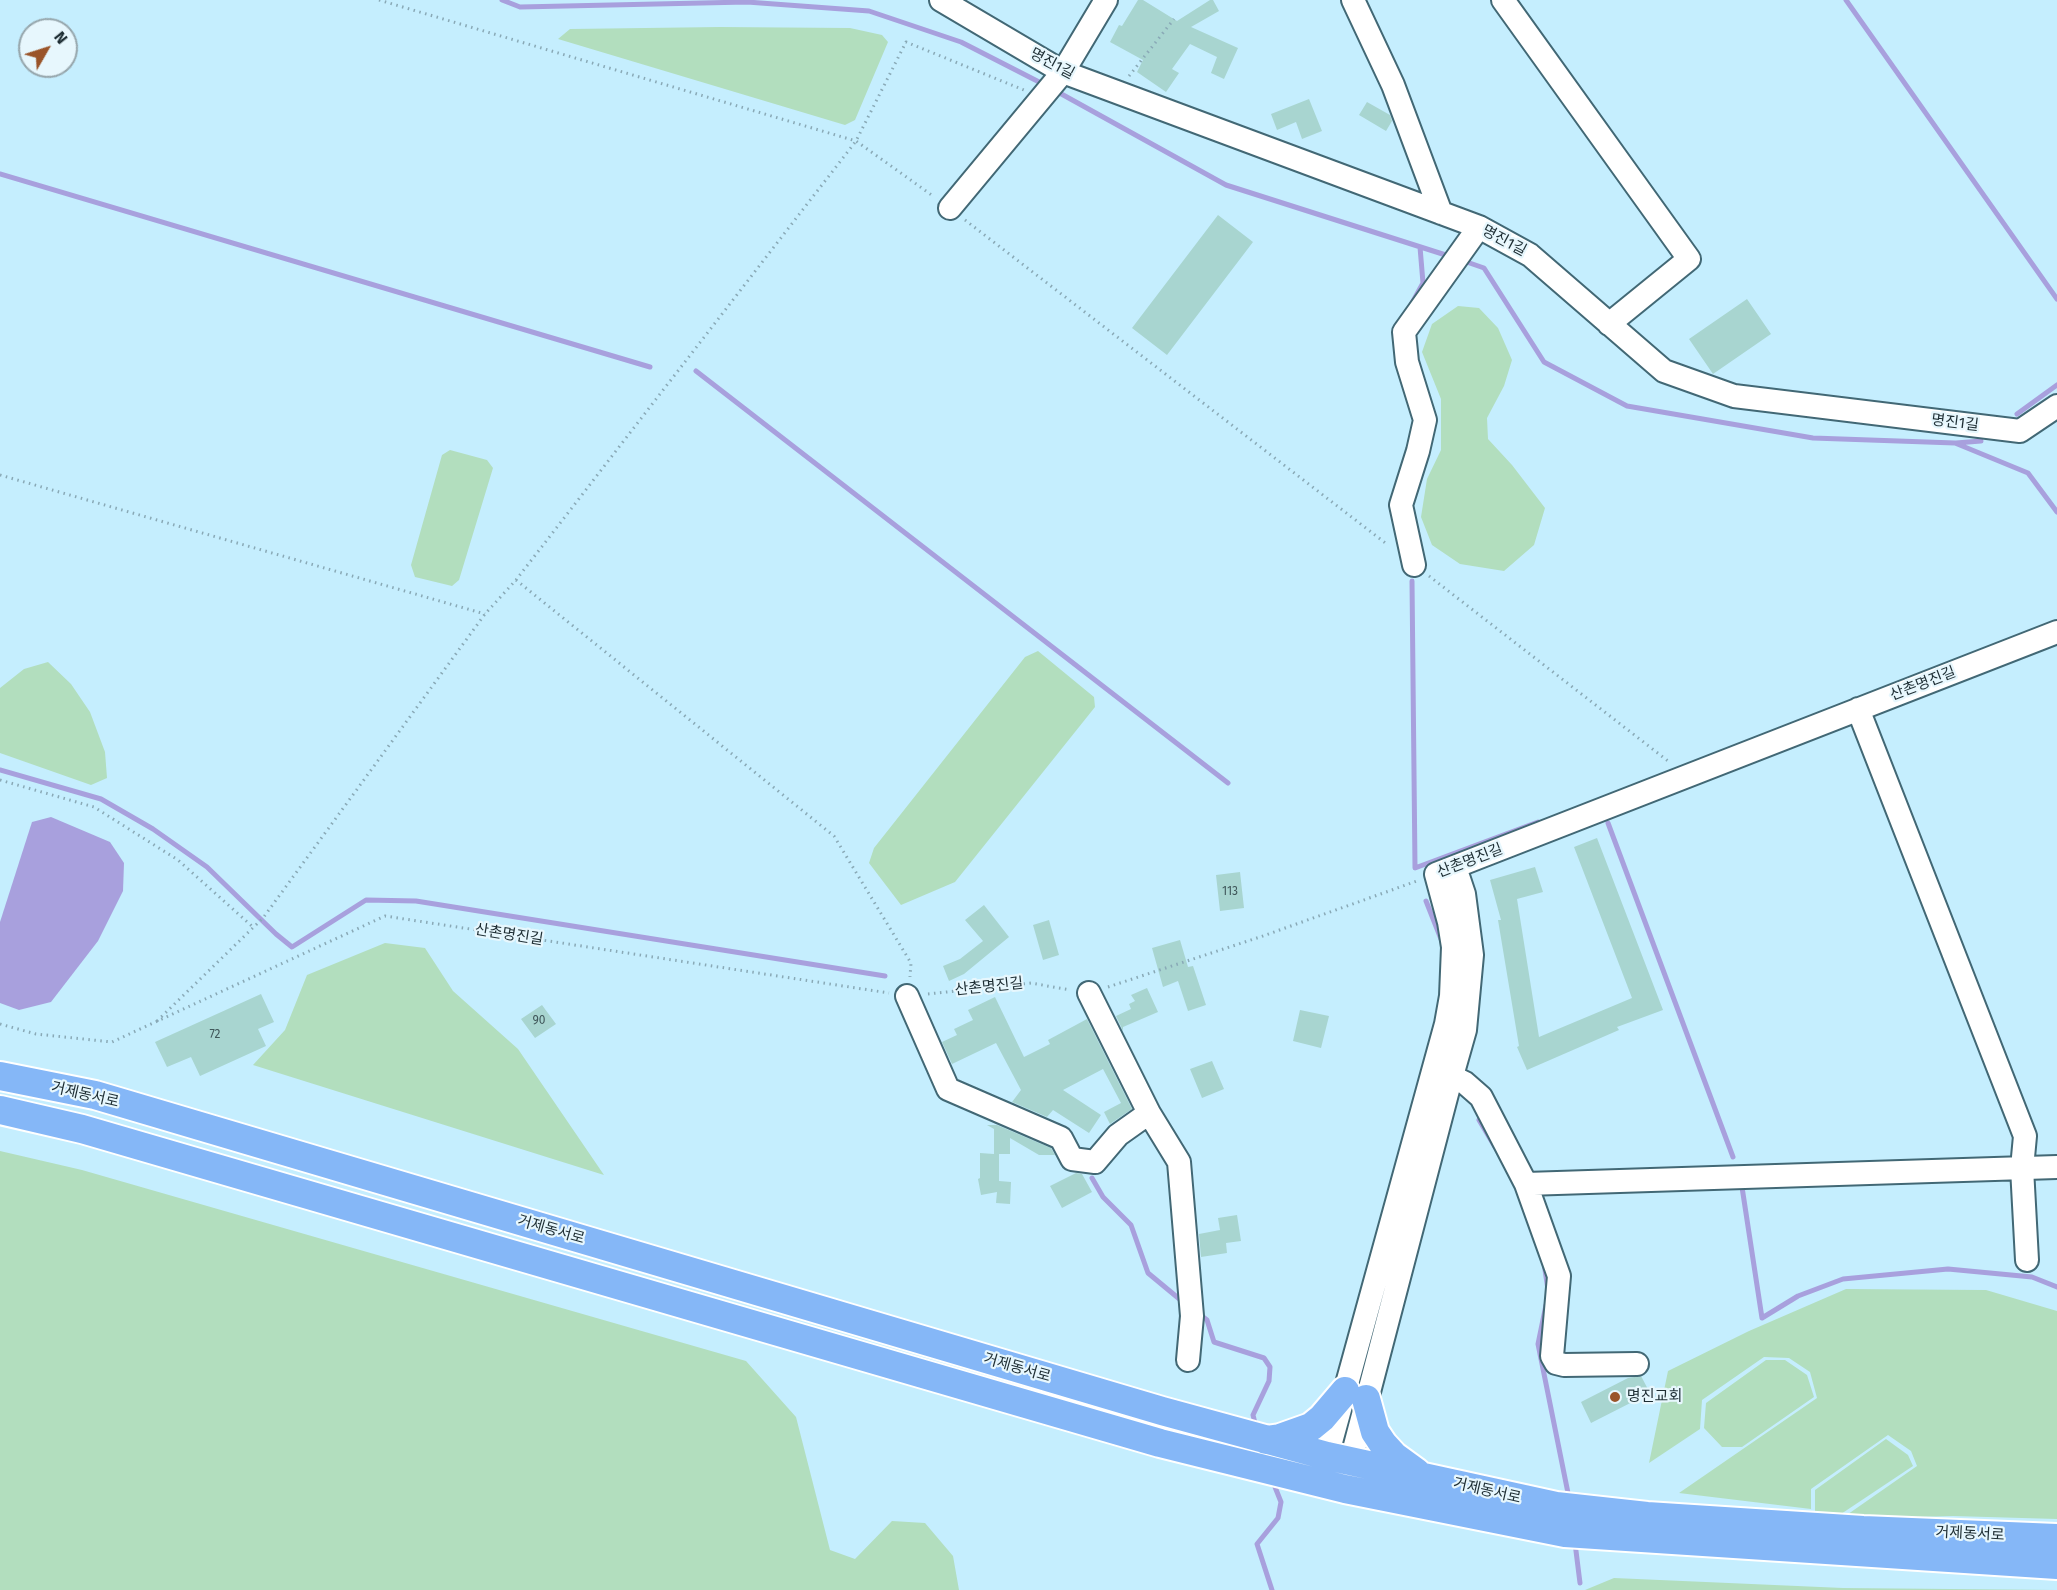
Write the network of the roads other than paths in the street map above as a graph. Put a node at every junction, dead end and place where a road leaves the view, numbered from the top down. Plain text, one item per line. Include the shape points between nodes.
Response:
1 (941, 0) edge
2 (1106, 0) edge
3 (1353, 0) edge
4 (1503, 0) edge
5 (1063, 72) junction
6 (950, 208) road end
7 (1441, 213) junction
8 (1479, 227) junction
9 (1609, 324) junction
10 (2057, 406) edge
11 (1414, 565) road end
12 (2053, 634) edge
13 (1858, 709) junction
14 (1492, 852) junction
15 (1446, 870) junction
16 (1464, 897) junction
17 (1089, 993) road end
18 (907, 996) road end
19 (1443, 1072) junction
20 (0, 1076) edge
21 (0, 1110) edge
22 (1149, 1113) junction
23 (2057, 1167) edge
24 (2022, 1168) junction
25 (1526, 1184) junction
26 (2027, 1260) dead end
27 (1188, 1360) dead end
28 (1637, 1364) dead end
29 (1355, 1395) junction
30 (1265, 1440) junction
31 (1339, 1458) junction
32 (1423, 1476) junction
33 (1332, 1486) junction
34 (1580, 1525) junction
35 (2057, 1538) edge
36 (2057, 1565) edge

1 - 5 street, 명진1길
2 - 5 street
3 - 7 street via 1393,85
4 - 9 street via 1689,259
5 - 6 street
5 - 7 street, 명진1길
7 - 8 street, 명진1길
8 - 9 street, 명진1길 via 1530,255
8 - 11 street via 1404,332 1407,362 1425,420 1401,505
9 - 10 street, 명진1길 via 1664,371 1734,396 2020,431
12 - 13 street, 산촌명진길
13 - 14 street, 산촌명진길
13 - 24 street via 2025,1136
14 - 15 street, 산촌명진길
14 - 16 street via 1473,870
15 - 16 street
15 - 19 street via 1453,947
16 - 19 street via 1472,955 1465,1030
17 - 22 street
18 - 22 street via 948,1089 1061,1138 1072,1159 1095,1162 1118,1135
19 - 25 street via 1473,1088 1481,1097
19 - 29 street
20 - 30 main road, 거제동서로 via 95,1095
21 - 33 main road, 거제동서로 via 82,1128 1160,1443
22 - 27 street via 1179,1162 1191,1289
23 - 24 street
24 - 25 street
24 - 26 street
25 - 28 street via 1559,1276 1552,1356 1556,1363
29 - 30 main road via 1311,1427
29 - 31 street
29 - 32 main road via 1383,1444
30 - 31 main road, 거제동서로
31 - 32 main road, 거제동서로
31 - 33 street
32 - 34 main road, 거제동서로 via 1556,1506
33 - 34 main road, 거제동서로
34 - 35 main road, 거제동서로 via 1659,1517
34 - 36 main road, 거제동서로

